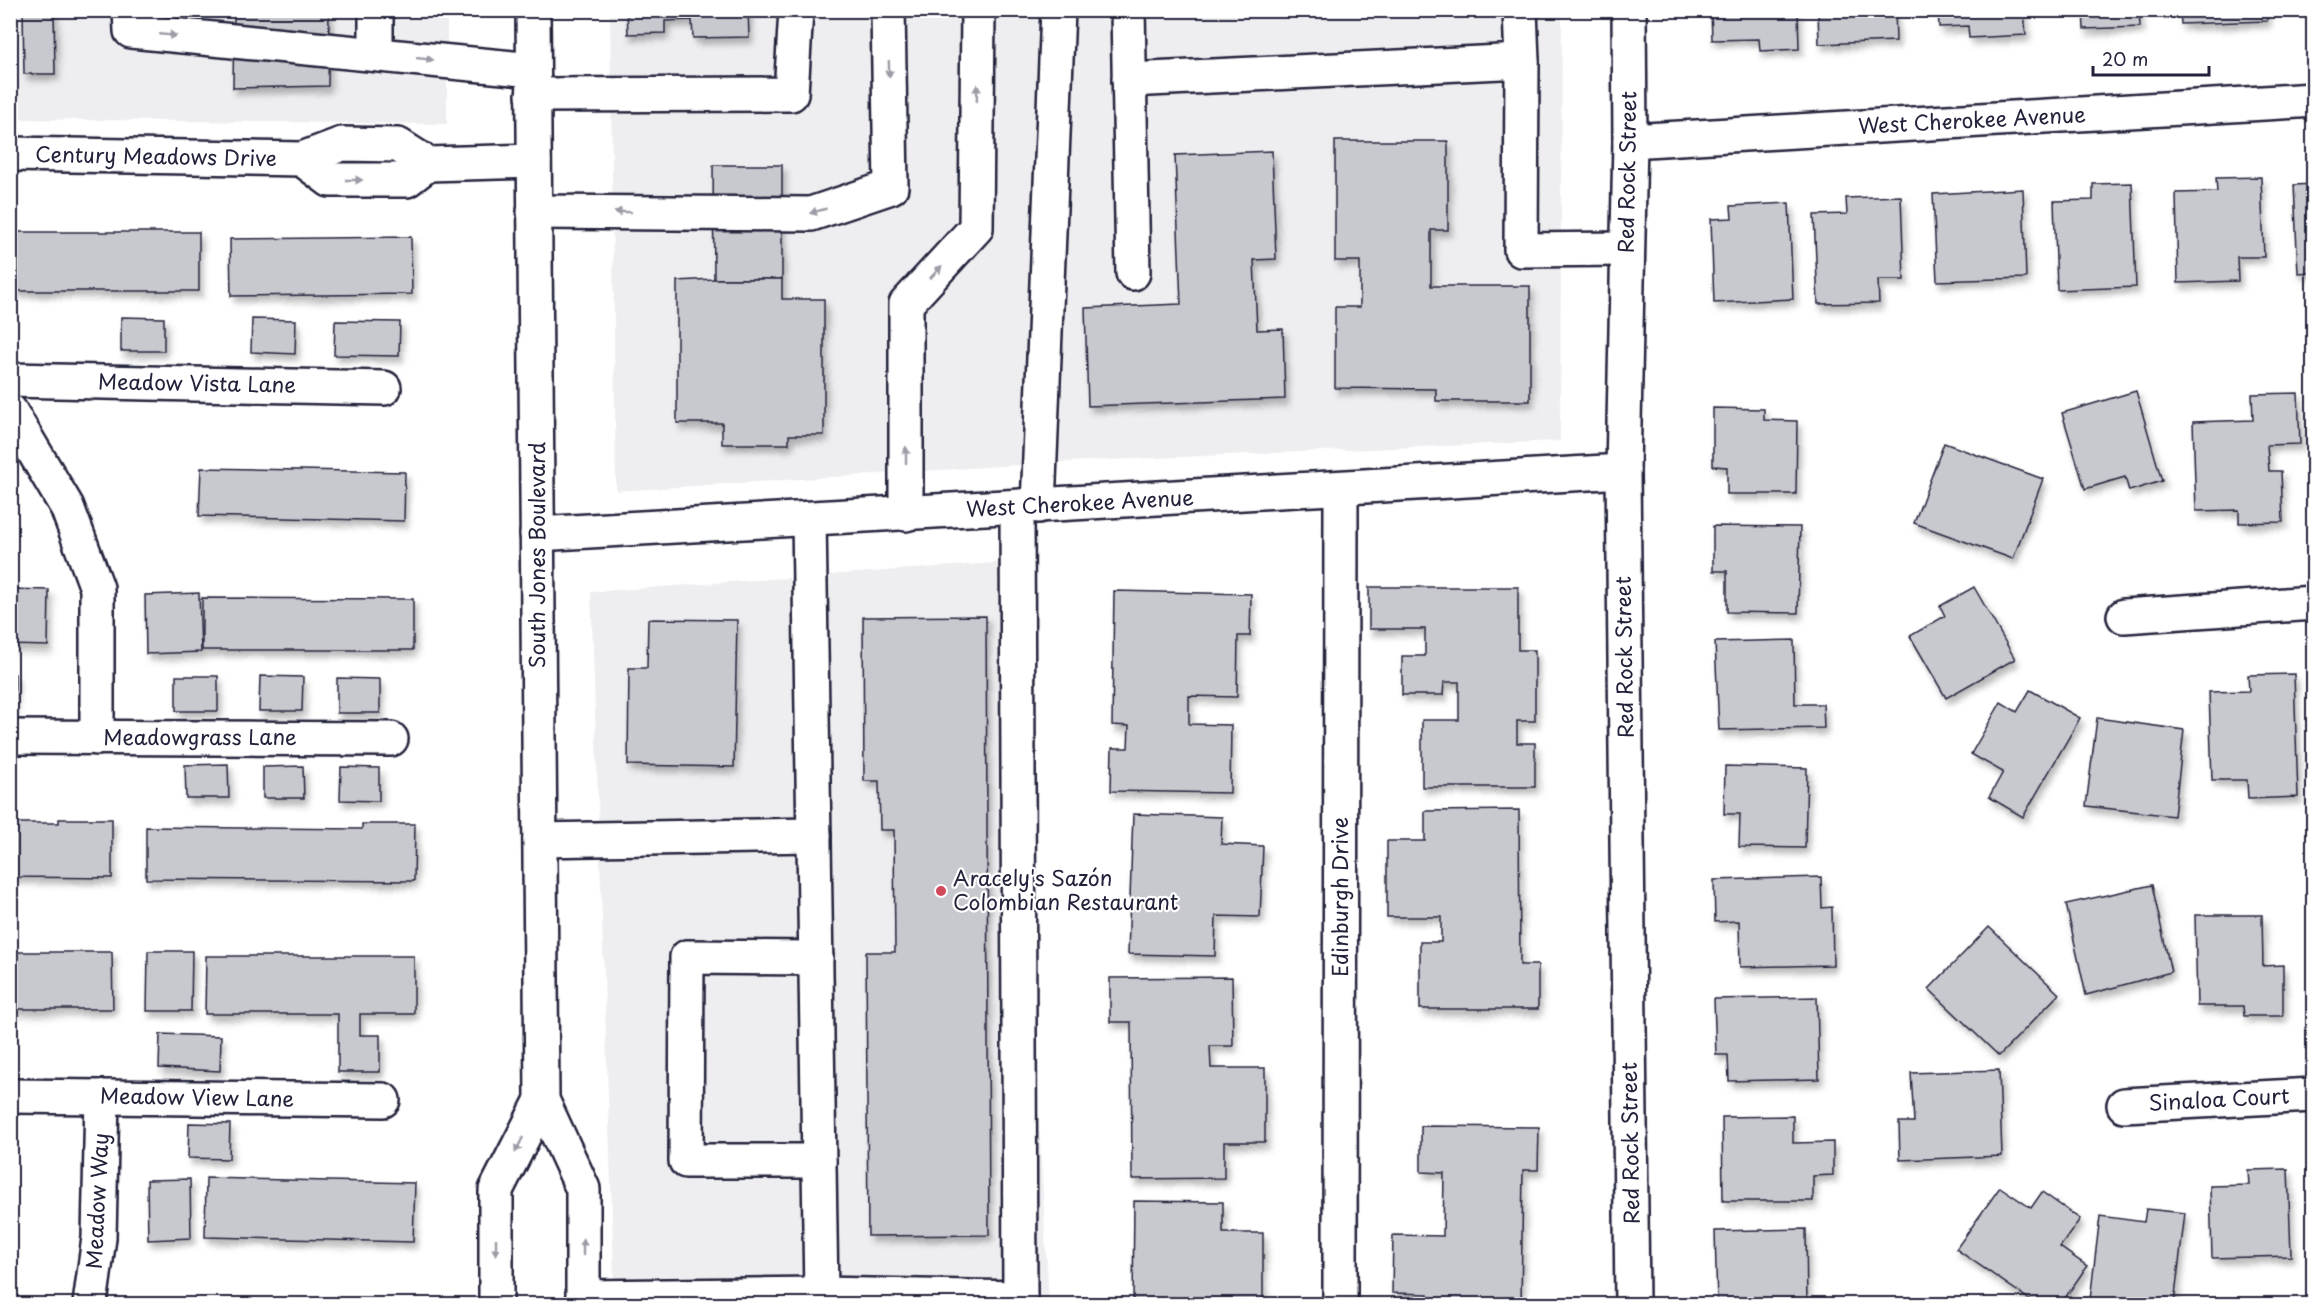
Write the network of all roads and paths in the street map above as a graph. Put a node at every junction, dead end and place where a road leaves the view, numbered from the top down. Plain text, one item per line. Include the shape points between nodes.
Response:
1 (130, 10) edge
2 (376, 10) edge
3 (533, 10) edge
4 (796, 10) edge
5 (888, 10) edge
6 (978, 10) edge
7 (1058, 10) edge
8 (1128, 10) edge
9 (1520, 10) edge
10 (1629, 10) edge
11 (376, 54) junction
12 (1522, 61) junction
13 (1129, 80) junction
14 (533, 83) junction
15 (2313, 100) edge
16 (1630, 141) junction
17 (10, 154) edge
18 (534, 161) junction
19 (534, 212) junction
20 (1626, 249) junction
21 (1132, 273) dead end
22 (10, 380) edge
23 (384, 388) dead end
24 (10, 411) edge
25 (1623, 471) junction
26 (1341, 489) junction
27 (1027, 507) junction
28 (906, 514) junction
29 (809, 519) junction
30 (537, 534) junction
31 (2313, 603) edge
32 (2124, 616) dead end
33 (10, 736) edge
34 (97, 738) junction
35 (390, 739) dead end
36 (814, 835) junction
37 (540, 840) junction
38 (816, 958) junction
39 (2313, 1095) edge
40 (10, 1096) edge
41 (102, 1097) junction
42 (383, 1100) dead end
43 (542, 1100) junction
44 (2124, 1105) dead end
45 (819, 1161) junction
46 (821, 1294) junction
47 (693, 1300) edge
48 (582, 1301) edge
49 (1020, 1301) edge
50 (90, 1305) edge
51 (496, 1305) edge
52 (1340, 1305) edge
53 (1632, 1305) edge

1 -> 11 street via 130,31
2 - 11 street
3 - 14 street, South Jones Boulevard
4 - 14 street via 791,94
5 -> 19 street via 891,187 811,214
28 -> 6 street via 906,304 976,228
7 - 27 street
8 - 13 street
9 - 12 street
10 - 16 street, Red Rock Street
11 -> 14 street
12 - 13 street
12 - 20 street via 1521,250
13 - 21 street
14 - 18 street, South Jones Boulevard
15 - 16 street, West Cherokee Avenue
16 - 20 street, Red Rock Street
17 - 18 street, Century Meadows Drive via 302,159 330,180 407,180 428,164
18 - 19 street, South Jones Boulevard
19 - 30 street, South Jones Boulevard
20 - 25 street, Red Rock Street
22 - 23 street, Meadow Vista Lane
24 - 34 street via 67,507 97,588
25 - 26 street, West Cherokee Avenue
25 - 53 street, Red Rock Street
26 - 27 street, West Cherokee Avenue
26 - 52 street, Edinburgh Drive
27 - 28 street, West Cherokee Avenue
27 - 49 street
28 - 29 street, West Cherokee Avenue
29 - 30 street, West Cherokee Avenue
29 - 36 street
30 - 37 street, South Jones Boulevard
31 - 32 street
33 - 34 street, Meadowgrass Lane
34 - 35 street, Meadowgrass Lane
36 - 37 street
36 - 38 street
37 - 43 street, South Jones Boulevard
38 - 45 street
38 - 45 street via 687,957 686,1161
39 - 44 street, Sinaloa Court
40 - 41 street, Meadow View Lane
41 - 42 street, Meadow View Lane
41 - 50 street, Meadow Way via 99,1238
48 -> 43 street, South Jones Boulevard via 582,1189
43 -> 51 street, South Jones Boulevard via 496,1190
45 - 46 street
46 - 47 street
46 - 49 street
47 - 48 street

